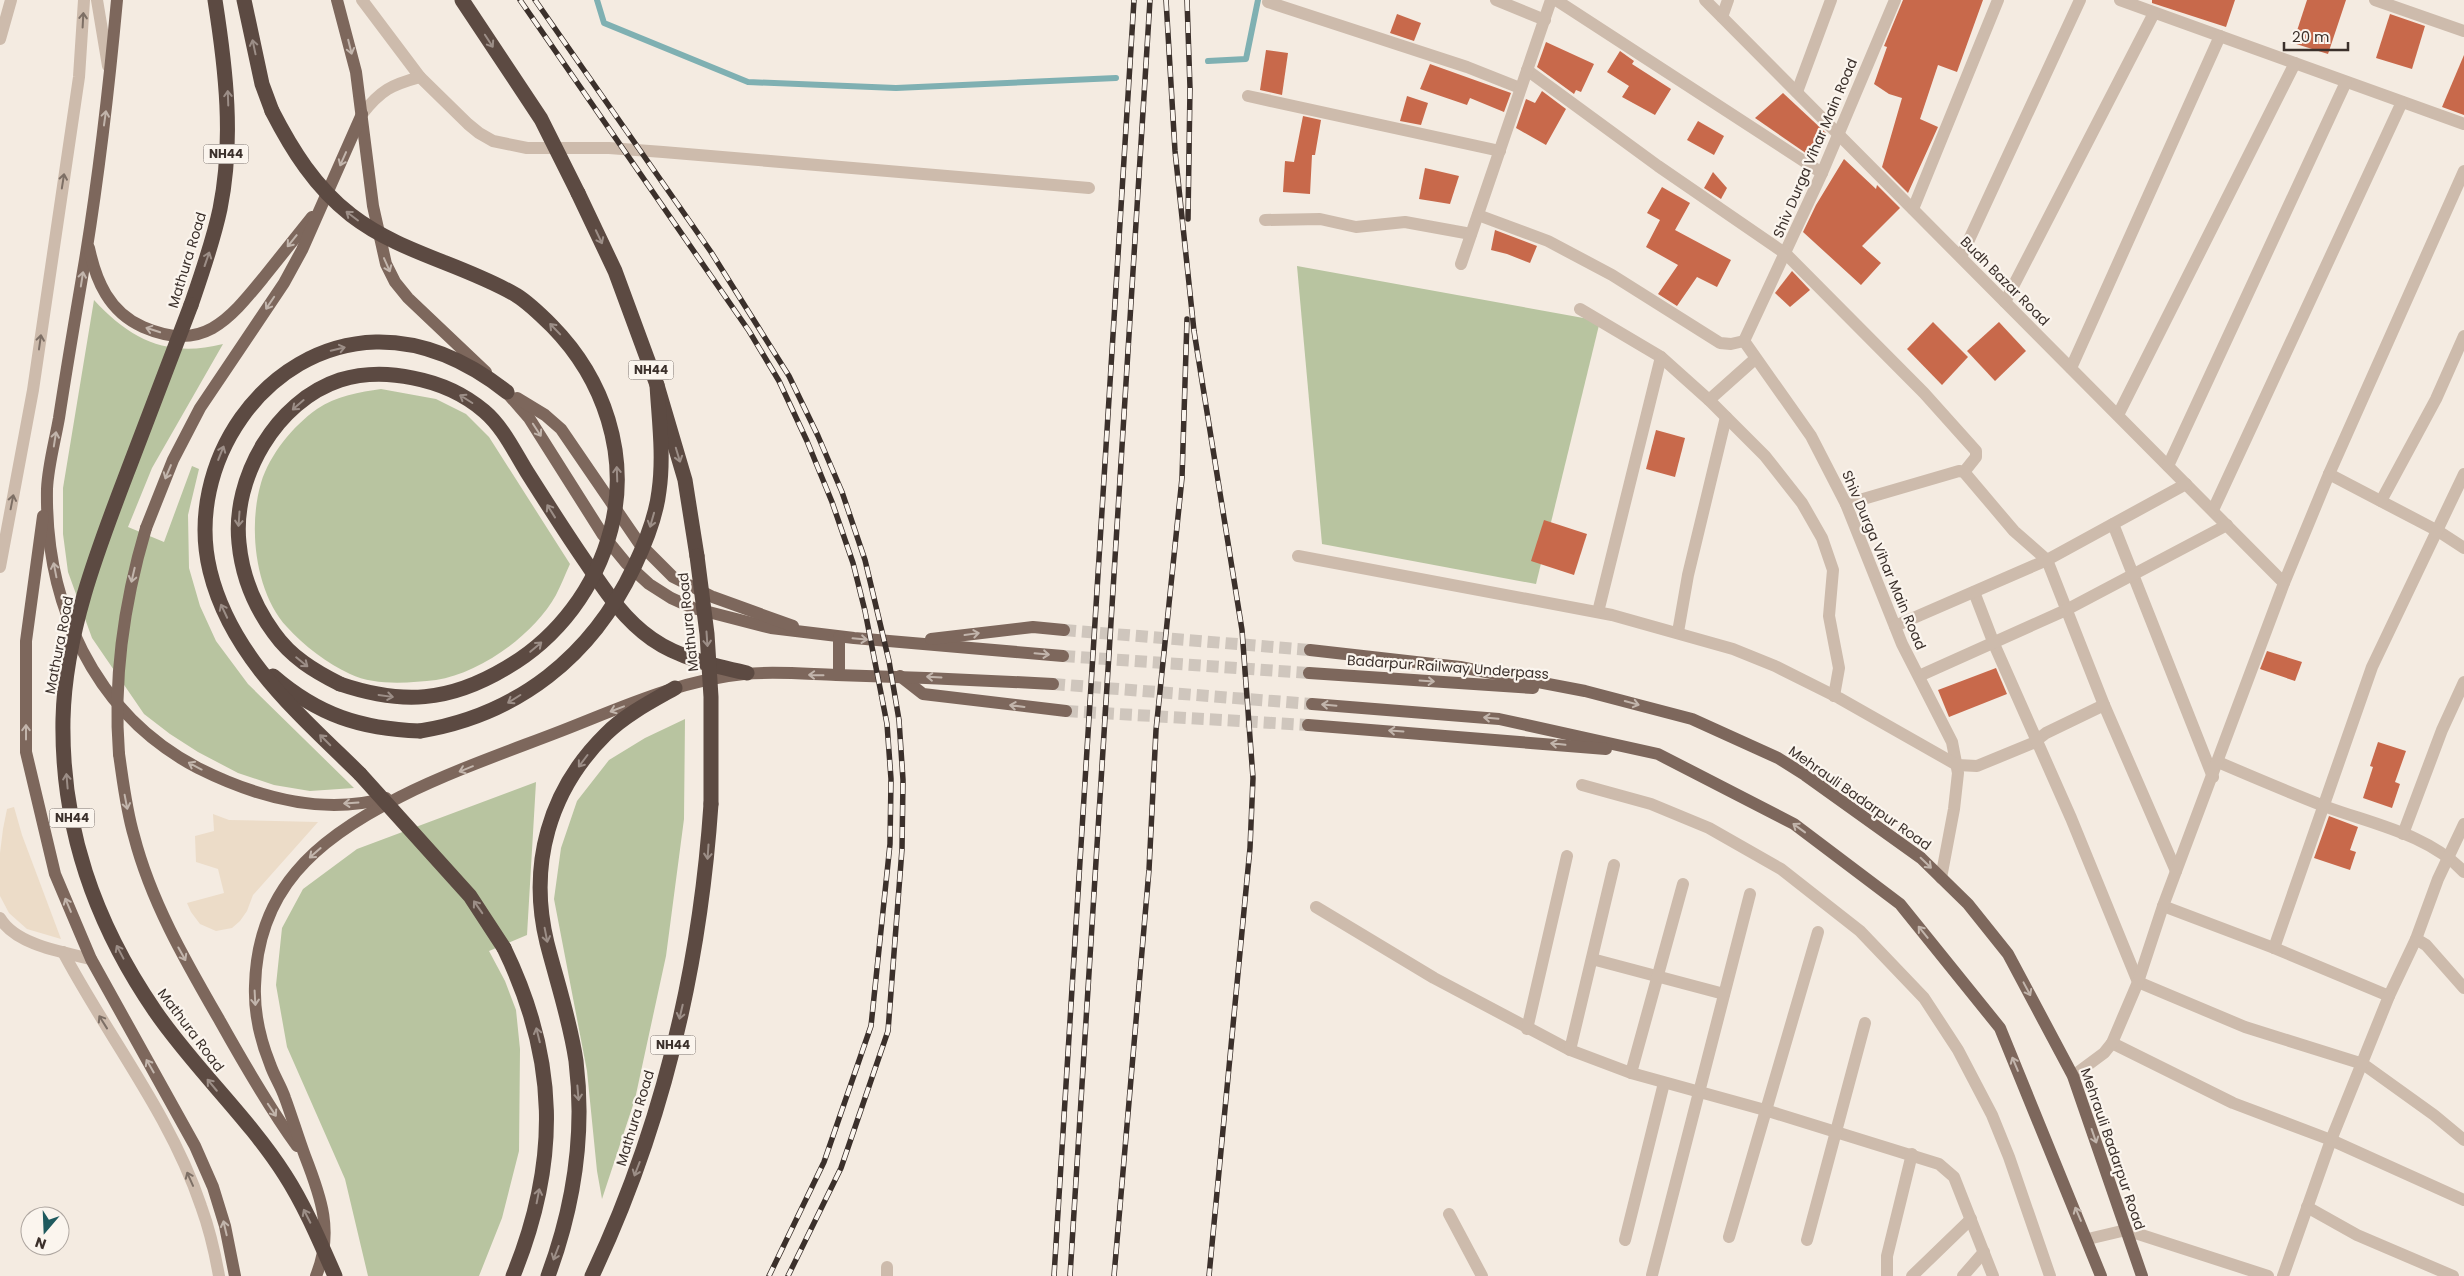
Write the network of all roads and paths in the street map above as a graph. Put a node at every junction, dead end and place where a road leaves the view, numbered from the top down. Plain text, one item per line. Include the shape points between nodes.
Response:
1 (84, 0) edge
2 (97, 0) edge
3 (117, 0) edge
4 (215, 0) edge
5 (244, 0) edge
6 (337, 0) edge
7 (362, 0) edge
8 (462, 0) edge
9 (1496, 0) edge
10 (1551, 0) edge
11 (1556, 0) edge
12 (1705, 0) edge
13 (1728, 0) edge
14 (1830, 0) edge
15 (1895, 0) edge
16 (1998, 0) edge
17 (2080, 0) edge
18 (2120, 0) edge
19 (2375, 0) edge
20 (1268, 2) dead end
21 (6, 7) edge
22 (2154, 12) junction
23 (1722, 17) junction
24 (1545, 20) junction
25 (2464, 31) edge
26 (2220, 36) junction
27 (0, 39) edge
28 (2295, 64) junction
29 (1527, 70) junction
30 (420, 77) junction
31 (2346, 82) junction
32 (1520, 88) junction
33 (109, 91) junction
34 (1796, 92) junction
35 (1248, 96) dead end
36 (2402, 102) junction
37 (362, 114) junction
38 (2464, 124) edge
39 (1838, 134) junction
40 (1500, 151) junction
41 (2464, 171) edge
42 (1822, 173) junction
43 (1089, 188) dead end
44 (323, 204) junction
45 (1913, 209) junction
46 (1478, 216) junction
47 (1265, 220) dead end
48 (1471, 234) junction
49 (88, 240) junction
50 (1786, 254) junction
51 (1961, 257) junction
52 (1461, 264) dead end
53 (2005, 302) junction
54 (1580, 309) dead end
55 (2464, 336) edge
56 (1744, 341) junction
57 (1661, 357) junction
58 (1755, 359) junction
59 (2072, 368) junction
60 (656, 385) junction
61 (507, 392) junction
62 (1709, 400) junction
63 (2118, 415) junction
64 (1726, 417) junction
65 (2168, 466) junction
66 (1964, 472) junction
67 (2329, 474) junction
68 (2464, 474) edge
69 (2186, 484) junction
70 (47, 487) junction
71 (2381, 501) junction
72 (1846, 504) junction
73 (2212, 510) junction
74 (2113, 524) junction
75 (2227, 525) junction
76 (2438, 531) junction
77 (2464, 548) edge
78 (1298, 556) dead end
79 (2047, 560) junction
80 (0, 565) edge
81 (2132, 576) junction
82 (2284, 583) junction
83 (1974, 592) junction
84 (2066, 610) junction
85 (1598, 612) junction
86 (1894, 626) junction
87 (1064, 630) tunnel mouth
88 (1678, 632) junction
89 (814, 633) junction
90 (839, 637) junction
91 (906, 642) junction
92 (1994, 644) junction
93 (1310, 650) tunnel mouth
94 (248, 653) junction
95 (1063, 656) tunnel mouth
96 (747, 673) junction
97 (1309, 673) tunnel mouth
98 (839, 675) junction
99 (900, 676) junction
100 (1919, 676) junction
101 (2464, 682) edge
102 (1053, 684) tunnel mouth
103 (675, 688) junction
104 (1585, 691) junction
105 (1834, 696) junction
106 (1312, 704) tunnel mouth
107 (2104, 705) junction
108 (1066, 711) tunnel mouth
109 (1308, 725) tunnel mouth
110 (2038, 740) junction
111 (1658, 754) junction
112 (2218, 762) junction
113 (1957, 765) junction
114 (2213, 777) junction
115 (1582, 785) dead end
116 (415, 790) junction
117 (2324, 806) junction
118 (2464, 824) edge
119 (2403, 834) junction
120 (1567, 856) dead end
121 (2449, 856) junction
122 (1614, 865) dead end
123 (2176, 871) junction
124 (2464, 872) edge
125 (1941, 878) junction
126 (1683, 884) dead end
127 (1750, 894) dead end
128 (2163, 906) junction
129 (1316, 907) dead end
130 (0, 922) edge
131 (1818, 932) dead end
132 (2416, 939) junction
133 (2274, 948) junction
134 (63, 952) junction
135 (91, 959) junction
136 (1592, 960) junction
137 (1659, 976) junction
138 (2138, 982) junction
139 (2464, 988) edge
140 (1724, 994) junction
141 (2389, 996) junction
142 (1865, 1023) dead end
143 (1527, 1029) junction
144 (2112, 1043) junction
145 (1570, 1050) junction
146 (2363, 1064) junction
147 (1631, 1074) junction
148 (2073, 1076) junction
149 (1664, 1083) junction
150 (1697, 1093) junction
151 (1765, 1110) junction
152 (1836, 1132) junction
153 (2331, 1140) junction
154 (2464, 1140) edge
155 (1912, 1154) junction
156 (306, 1158) junction
157 (2464, 1200) edge
158 (2308, 1207) junction
159 (1450, 1214) dead end
160 (1971, 1219) junction
161 (2126, 1230) junction
162 (1729, 1236) dead end
163 (2088, 1239) junction
164 (1625, 1240) dead end
165 (1807, 1240) dead end
166 (1984, 1252) junction
167 (1652, 1275) edge
168 (220, 1276) edge
169 (235, 1276) edge
170 (316, 1276) edge
171 (335, 1276) edge
172 (513, 1276) edge
173 (548, 1276) edge
174 (592, 1276) edge
175 (1482, 1276) edge
176 (1887, 1276) edge
177 (1912, 1276) edge
178 (1963, 1276) edge
179 (1993, 1276) edge
180 (2050, 1276) edge
181 (2101, 1276) edge
182 (2142, 1276) edge
183 (2268, 1276) edge
184 (2283, 1276) edge
185 (2453, 1276) edge

80 -> 1 street via 33,390 79,77
2 - 33 street via 108,59
3 - 33 main road
171 -> 4 highway, Mathura Road / NH44, bridge via 285,1174 178,1044 129,970 93,898 73,827 68,792 63,718 83,600 102,539 191,305 220,207 226,166 228,97
96 -> 5 highway, bridge via 717,667 651,638 609,596 555,518 502,431 486,412 441,386 390,374 339,380 304,400 277,425 255,461 243,491 239,542 243,568 252,593 275,635 292,654 311,668 340,684 368,694 429,698 457,692 508,667 552,633 586,589 608,540 618,491 617,468 615,441 596,386 582,361 543,316 518,296 377,233 326,194 305,168 288,143 262,84
6 -> 37 main road via 356,72
7 - 30 street
8 -> 60 highway, Mathura Road / NH44, bridge via 541,119 615,270
9 - 24 street
10 - 24 street
11 - 42 street
12 - 23 street, Budh Bazar Road
13 - 23 street
14 - 34 street
15 - 39 street, Shiv Durga Vihar Main Road
16 - 45 street
17 - 51 street
18 - 22 street
19 - 25 street
20 - 32 street via 1467,67
21 - 27 street
22 - 26 street
22 - 53 street
23 - 34 street, Budh Bazar Road
24 - 29 street
26 - 28 street
26 - 59 street
28 - 31 street
28 - 63 street
29 - 32 street
29 - 50 street
30 - 37 street via 382,91
30 - 43 street via 479,133 511,146 609,148
31 - 36 street
31 - 65 street
32 - 40 street
49 -> 33 main road
34 - 39 street, Budh Bazar Road
35 - 40 street
36 - 38 street
36 - 73 street
37 -> 44 main road
37 -> 61 main road via 373,206 386,264 395,282
39 - 42 street, Shiv Durga Vihar Main Road
39 - 45 street, Budh Bazar Road
40 - 46 street
41 - 67 street
42 - 50 street, Shiv Durga Vihar Main Road
44 -> 49 main road via 236,312 204,332 187,335 152,331 122,314 100,286
44 -> 156 main road, bridge via 284,283 190,425 173,460 146,528 126,608 117,682 120,754 134,836 156,900 174,940 270,1108
45 - 51 street, Budh Bazar Road
46 - 48 street
46 - 56 street via 1548,241 1612,275 1720,343
47 - 48 street via 1320,219 1356,227 1405,222
48 - 52 street
70 -> 49 main road
50 - 56 street, Shiv Durga Vihar Main Road
50 - 66 street via 1976,450 1976,457
51 - 53 street, Budh Bazar Road
53 - 59 street, Budh Bazar Road
54 - 57 street
55 - 71 street via 2436,399
56 - 58 street, Shiv Durga Vihar Main Road
57 - 62 street
57 - 85 street
58 - 62 street
58 - 72 street, Shiv Durga Vihar Main Road via 1811,436
59 - 63 street, Budh Bazar Road
60 -> 94 highway, bridge via 662,460 659,493 642,550 604,621 586,643 533,687 502,707 451,726 420,731 396,730 330,715 303,699
60 -> 174 highway, Mathura Road / NH44, bridge via 685,480 707,634 711,697 709,832 690,970 658,1106 642,1155
61 - 89 main road via 545,415 561,429 639,543 673,577 713,597
61 -> 89 main road via 529,418 603,535 626,563 650,584 693,608 771,628
94 -> 61 highway via 233,632 220,604 206,547 206,515 210,485 221,451 253,401 273,382 322,353 375,342 435,350 479,371
62 - 64 street
63 - 65 street, Budh Bazar Road
64 - 88 street via 1688,575
64 - 105 street via 1764,456 1802,503 1822,538 1834,577 1829,616 1838,660
65 - 69 street, Budh Bazar Road
66 - 72 street
66 - 79 street via 2014,531
67 - 71 street
67 - 82 street
68 - 76 street
69 - 73 street, Budh Bazar Road
69 - 74 street
116 -> 70 main road via 374,801 302,804 225,781 166,749 114,699 80,650 66,616 52,555
135 -> 70 main road, Mathura Road via 55,874 26,752 26,641
71 - 76 street
72 - 86 street, Shiv Durga Vihar Main Road
73 - 75 street, Budh Bazar Road
74 - 79 street
74 - 81 street
75 - 81 street
75 - 82 street, Budh Bazar Road
76 - 77 street
76 - 117 street via 2372,667
78 - 85 street
79 - 83 street
79 - 84 street
81 - 84 street
81 - 114 street
82 - 112 street
83 - 86 street
83 - 92 street
84 - 92 street
84 - 107 street
85 - 88 street
86 - 100 street, Shiv Durga Vihar Main Road
91 -> 87 main road via 1023,628
88 - 105 street via 1775,666
89 - 90 main road
90 -> 91 main road
90 - 98 main road
91 -> 95 main road
92 - 100 street
92 - 110 street
93 - 104 main road via 1460,667
172 -> 94 highway, bridge via 526,1245 537,1202 545,1157 547,1117 542,1051 522,984 504,948 470,896 367,781 274,689
98 -> 96 main road
96 - 103 main road
97 -> 104 main road, Badarpur Railway Underpass
98 - 99 main road
102 -> 99 main road
108 -> 99 main road via 923,694
100 - 113 street, Shiv Durga Vihar Main Road via 1952,742
101 - 119 street via 2442,730
103 -> 116 main road
103 -> 173 highway via 607,733 578,768 553,812 540,863 539,886 547,942 567,1011 576,1060 579,1103 574,1191
104 -> 125 main road, Mehrauli Badarpur Road via 1692,719 1778,758 1914,853
105 - 113 street
111 -> 106 main road via 1500,719
107 - 110 street
107 - 123 street
111 -> 109 main road
110 - 113 street via 1977,766
110 - 138 street
163 -> 111 main road via 2000,1028 1900,904 1794,824
112 - 114 street
112 - 117 street
113 - 125 street, Shiv Durga Vihar Main Road via 1954,809
114 - 123 street
115 - 180 street via 1652,804 1709,828 1781,869 1860,931 1918,991 1958,1050 1992,1115
116 -> 156 main road via 355,822 310,857 281,893 261,940 255,965 256,1016 262,1043
117 - 119 street
117 - 133 street
118 - 121 street
119 - 121 street
120 - 143 street
121 - 124 street
121 - 132 street
122 - 136 street
123 - 128 street
125 -> 148 main road, Mehrauli Badarpur Road via 1968,904 2008,954
126 - 137 street
127 - 140 street
128 - 133 street
128 - 138 street
129 - 143 street
130 - 134 street via 19,937
131 - 151 street
132 - 139 street
132 - 141 street
133 - 141 street
134 - 135 street
168 -> 134 street via 201,1206 181,1159 149,1097 87,998
169 -> 135 main road, Mathura Road via 225,1226 195,1146
136 - 137 street
136 - 145 street
137 - 140 street
137 - 147 street
138 - 144 street
138 - 146 street via 2245,1027
140 - 150 street
141 - 146 street
142 - 152 street
143 - 145 street
144 - 148 street
144 - 153 street via 2234,1103
145 - 147 street
146 - 153 street
146 - 154 street
147 - 149 street
148 -> 161 main road, Mehrauli Badarpur Road
149 - 150 street
149 - 164 street
150 - 151 street
150 - 167 street
151 - 152 street
151 - 162 street
152 - 155 street
152 - 165 street
153 - 157 street
153 - 158 street
155 - 160 street via 1947,1168 1954,1177
155 - 176 street via 1887,1256
156 - 170 main road via 319,1190 324,1214 322,1255
158 - 184 street
158 - 185 street via 2357,1235
159 - 175 street
160 - 166 street
160 - 177 street
161 - 163 street
161 - 182 main road, Mehrauli Badarpur Road
161 - 183 street
163 - 181 main road
166 - 178 street
166 - 179 street

